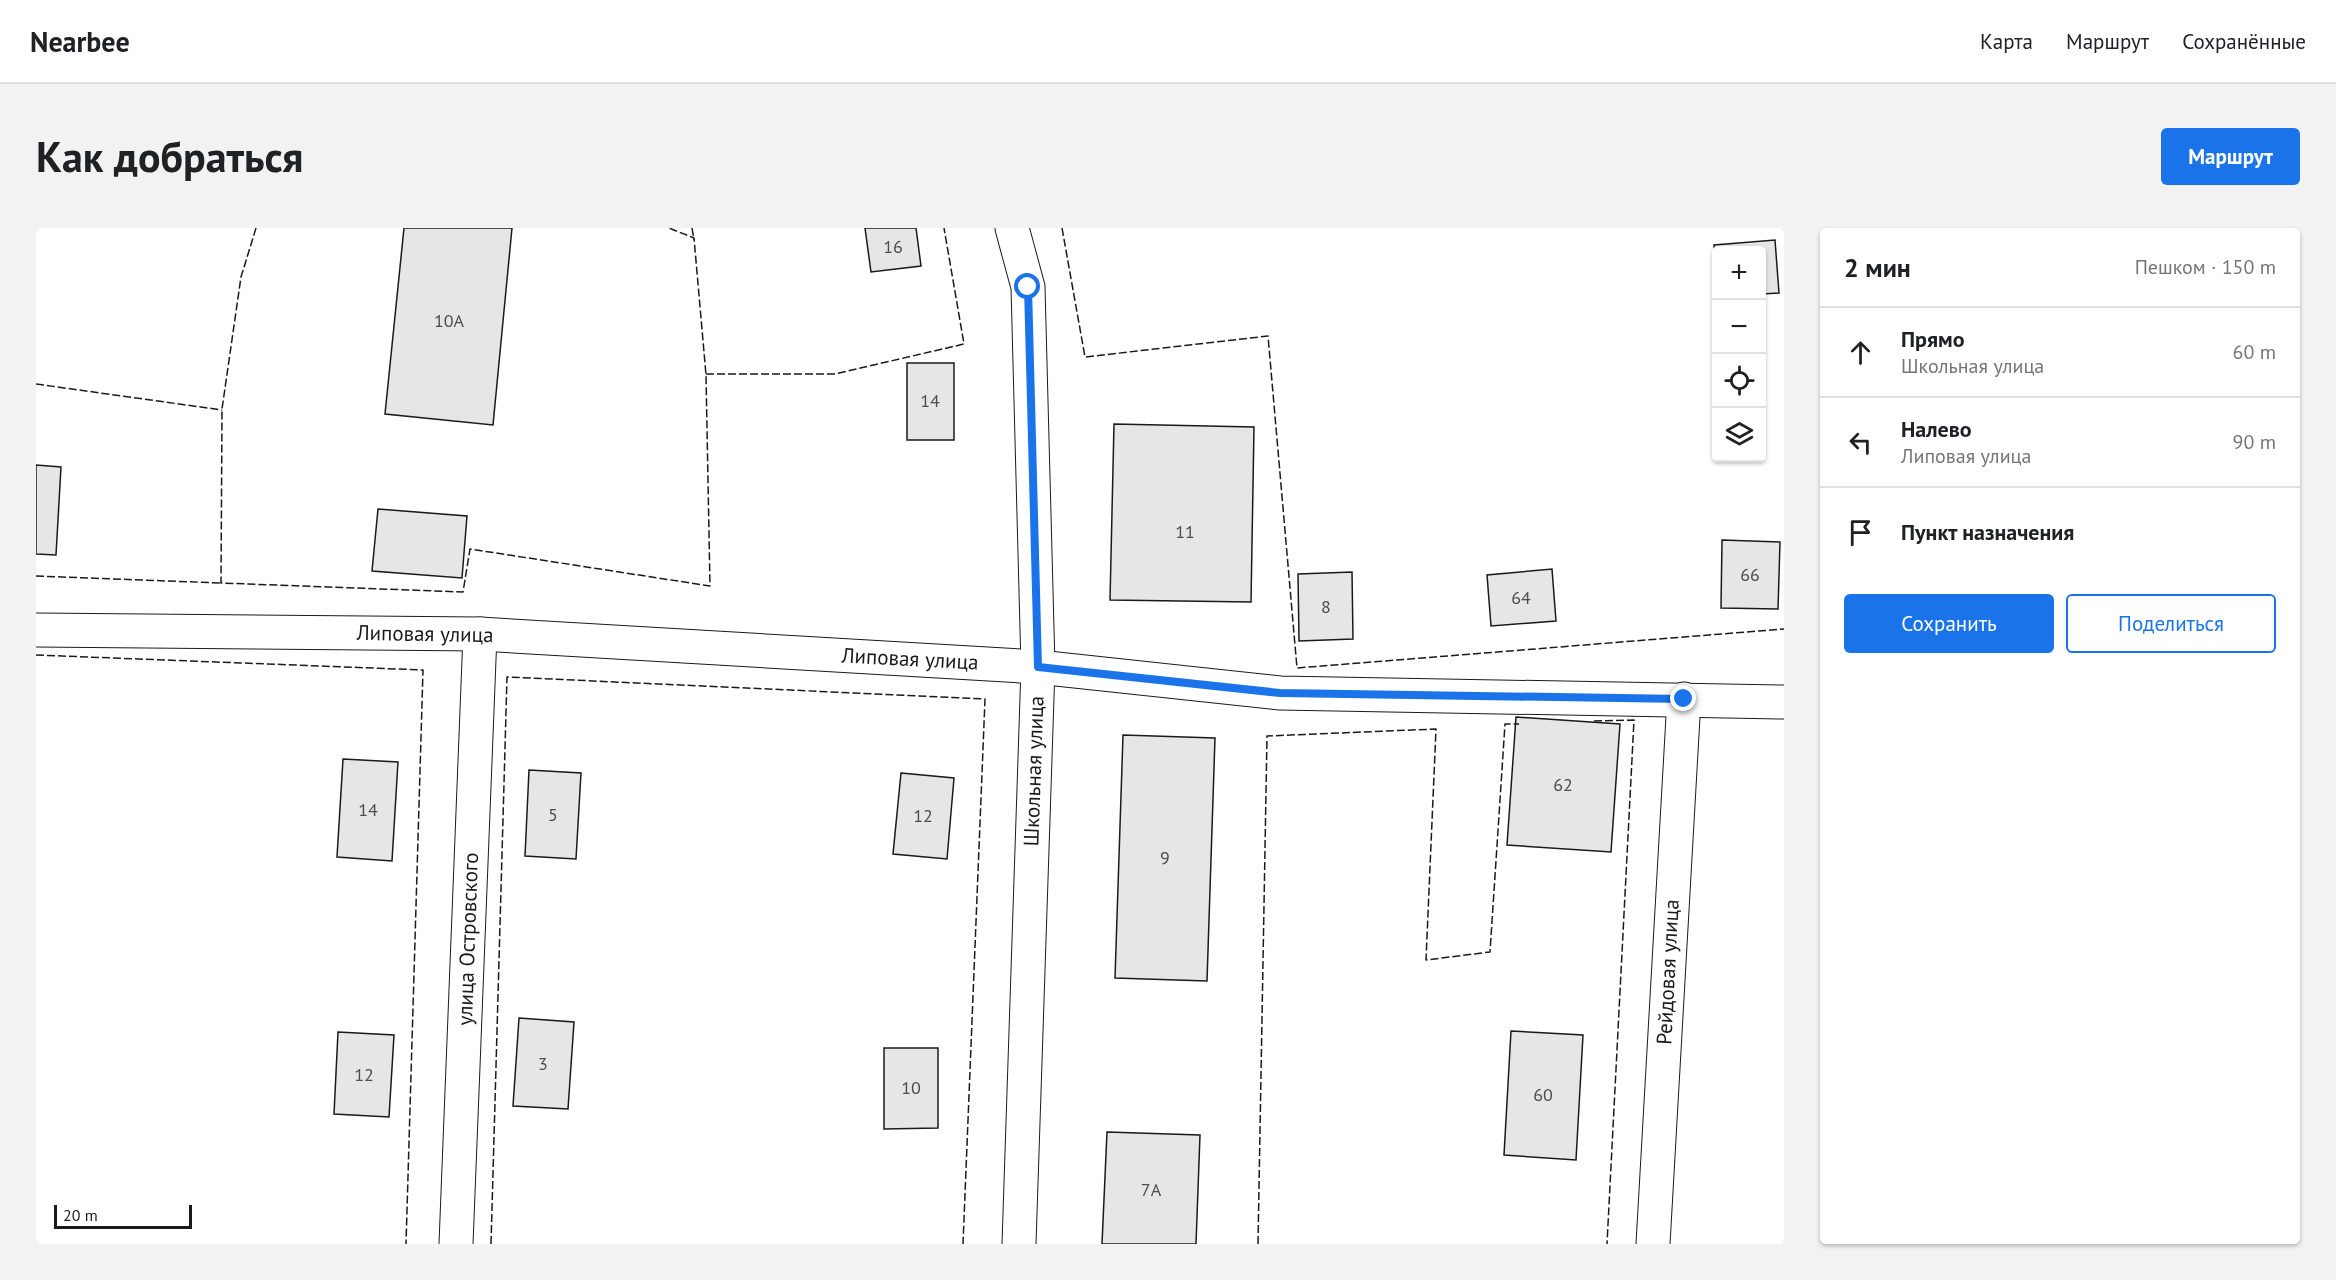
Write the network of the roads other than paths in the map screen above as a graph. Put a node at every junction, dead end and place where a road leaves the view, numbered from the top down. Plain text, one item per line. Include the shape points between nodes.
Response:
1 (1012, 228) edge
2 (36, 630) edge
3 (480, 634) junction
4 (1038, 667) junction
5 (1684, 699) junction
6 (1784, 702) edge
7 (456, 1244) edge
8 (1019, 1244) edge
9 (1653, 1244) edge

1 - 4 street, Школьная улица via 1028,287
2 - 3 street, Липовая улица
3 - 4 street, Липовая улица
3 - 7 street, улица Островского
4 - 5 street, Липовая улица via 1280,693
4 - 8 street, Школьная улица
5 - 6 street, Липовая улица
5 - 9 street, Рейдовая улица

